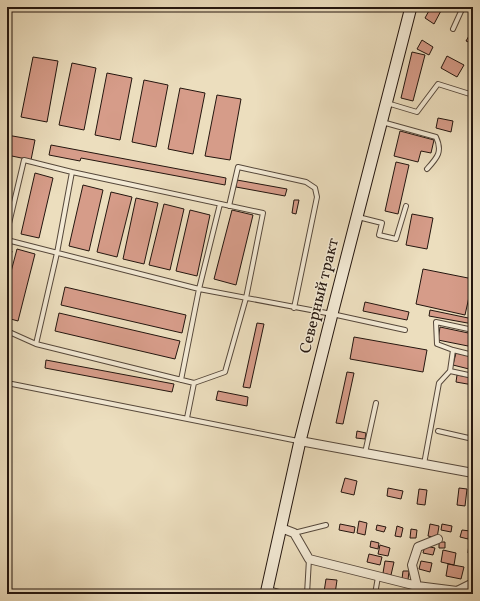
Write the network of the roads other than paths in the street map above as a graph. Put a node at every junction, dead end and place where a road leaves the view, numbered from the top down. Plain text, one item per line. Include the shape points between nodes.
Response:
1 (411, 7) edge
2 (463, 7) edge
3 (468, 7) edge
4 (473, 9) edge
5 (453, 29) dead end
6 (473, 94) edge
7 (386, 103) junction
8 (382, 122) junction
9 (427, 168) dead end
10 (72, 172) junction
11 (220, 204) junction
12 (229, 206) junction
13 (406, 206) dead end
14 (357, 217) junction
15 (7, 232) edge
16 (7, 240) edge
17 (57, 253) junction
18 (199, 289) junction
19 (246, 298) junction
20 (294, 308) junction
21 (332, 314) junction
22 (405, 330) dead end
23 (473, 330) edge
24 (7, 331) edge
25 (36, 344) junction
26 (453, 350) junction
27 (473, 355) edge
28 (450, 370) junction
29 (473, 376) edge
30 (181, 380) junction
31 (7, 383) edge
32 (194, 383) junction
33 (376, 403) dead end
34 (187, 418) junction
35 (438, 431) dead end
36 (473, 439) edge
37 (300, 441) junction
38 (365, 453) junction
39 (424, 464) junction
40 (473, 473) edge
41 (326, 525) dead end
42 (282, 528) junction
43 (294, 532) junction
44 (438, 539) dead end
45 (308, 559) junction
46 (378, 577) junction
47 (473, 583) edge
48 (417, 586) junction
49 (267, 591) edge
50 (286, 594) edge
51 (307, 594) edge
52 (375, 594) edge

1 - 7 main road, Северный тракт
2 - 5 lane
3 - 4 lane
6 - 7 lane via 438,84 417,112
7 - 8 main road, Северный тракт
8 - 9 lane via 436,137 440,145 437,158
8 - 14 main road, Северный тракт
10 - 11 lane
10 - 15 lane via 24,160
10 - 17 lane
11 - 12 lane
11 - 18 lane
12 - 19 lane via 263,213
12 - 20 lane via 238,167 306,182 315,188 317,197
13 - 14 lane via 396,239 379,235 382,223
14 - 21 main road, Северный тракт
16 - 17 lane
17 - 18 lane
17 - 25 lane
18 - 19 lane
18 - 30 lane
19 - 20 lane
19 - 32 lane via 225,372
20 - 21 lane
21 - 22 lane
21 - 37 main road, Северный тракт
23 - 26 lane via 436,322 437,344
24 - 25 lane
25 - 30 lane
26 - 27 lane
26 - 28 lane
28 - 29 lane
28 - 39 lane via 439,383
30 - 32 lane
31 - 34 lane
32 - 34 lane
33 - 38 lane
34 - 37 lane
35 - 36 lane
37 - 38 street
37 - 42 main road, Северный тракт
38 - 39 street
39 - 40 street
41 - 43 lane
42 - 43 street
42 - 49 main road, Северный тракт
43 - 45 street
44 - 48 street via 418,547 412,565
45 - 46 street
45 - 51 lane
46 - 48 street
46 - 52 lane
47 - 48 street via 456,591
49 - 50 lane

